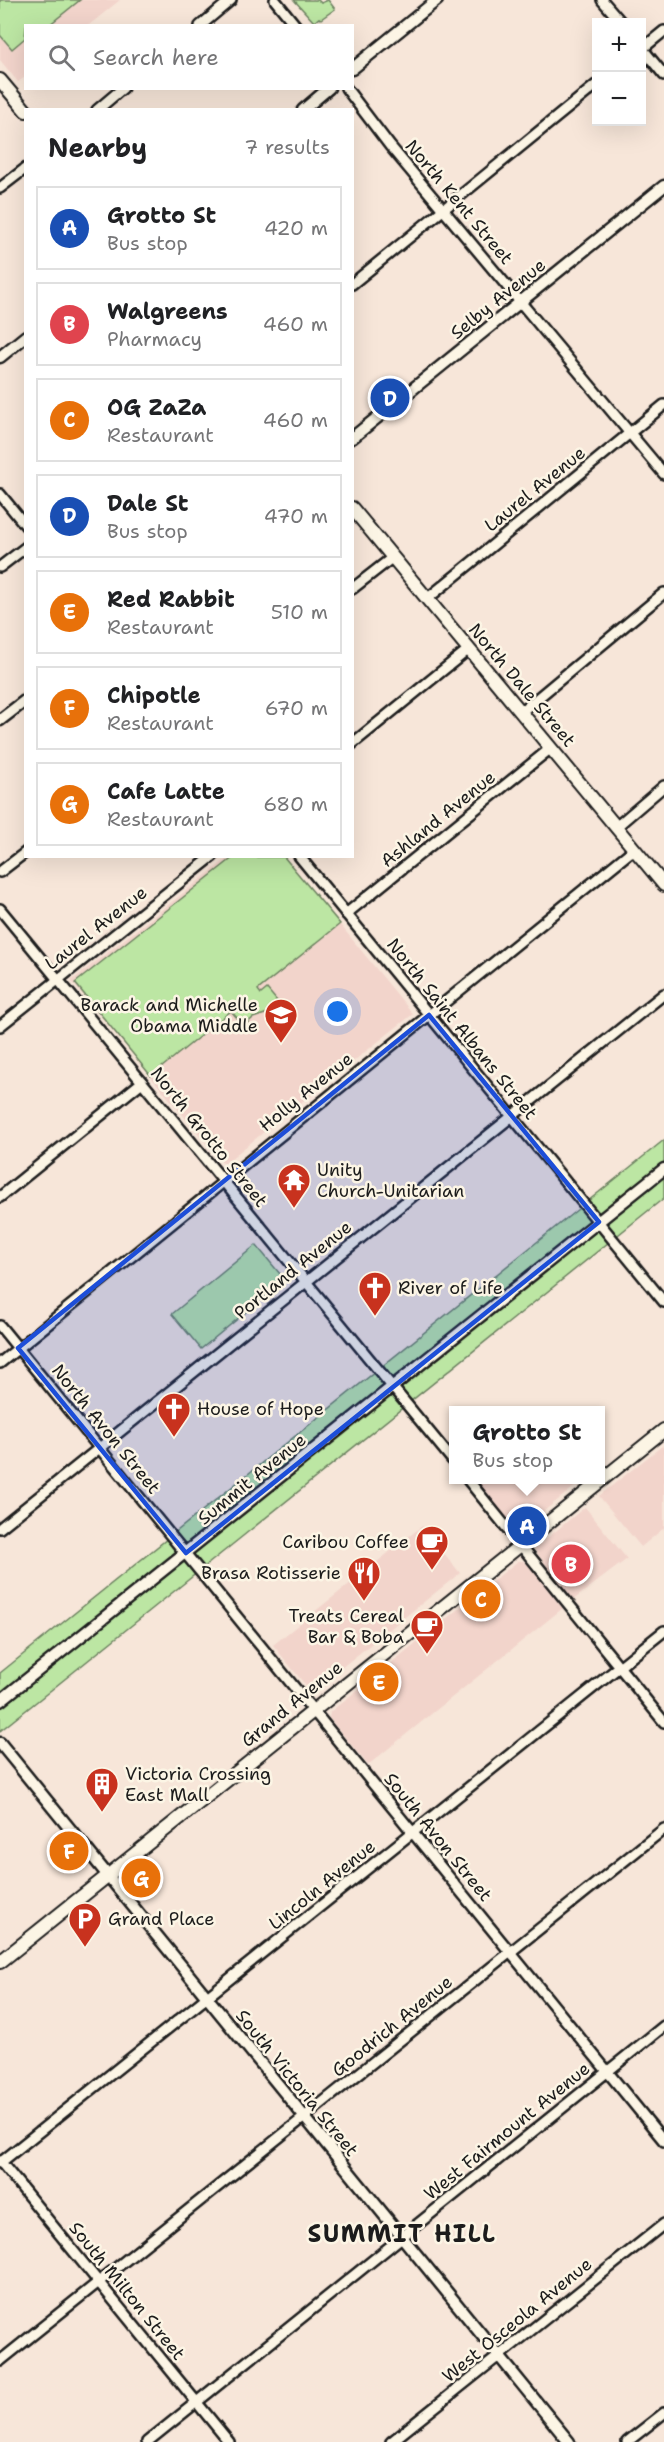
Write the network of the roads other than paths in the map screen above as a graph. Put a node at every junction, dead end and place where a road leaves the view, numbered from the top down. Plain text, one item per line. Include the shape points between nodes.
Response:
1 (231, 0) edge
2 (275, 0) edge
3 (437, 0) edge
4 (602, 0) edge
5 (618, 18) edge
6 (202, 24) edge
7 (294, 24) edge
8 (664, 31) edge
9 (646, 45) edge
10 (646, 53) edge
11 (354, 67) edge
12 (664, 75) edge
13 (0, 80) edge
14 (121, 90) edge
15 (327, 90) edge
16 (348, 90) edge
17 (592, 90) edge
18 (99, 108) edge
19 (305, 108) edge
20 (24, 109) edge
21 (24, 170) edge
22 (664, 186) edge
23 (0, 188) edge
24 (444, 210) junction
25 (354, 282) edge
26 (521, 301) junction
27 (24, 338) edge
28 (0, 357) edge
29 (664, 405) edge
30 (631, 432) junction
31 (354, 436) edge
32 (664, 474) edge
33 (0, 494) edge
34 (354, 510) edge
35 (24, 524) edge
36 (24, 549) edge
37 (393, 557) junction
38 (0, 567) edge
39 (354, 587) edge
40 (664, 593) edge
41 (427, 598) junction
42 (469, 649) junction
43 (24, 702) edge
44 (521, 712) junction
45 (0, 720) edge
46 (354, 742) edge
47 (551, 748) junction
48 (664, 786) edge
49 (616, 827) junction
50 (634, 849) junction
51 (24, 854) edge
52 (210, 858) edge
53 (301, 858) edge
54 (0, 873) edge
55 (664, 885) edge
56 (0, 909) edge
57 (346, 914) junction
58 (58, 979) junction
59 (664, 994) edge
60 (429, 1015) junction
61 (0, 1026) edge
62 (142, 1082) junction
63 (511, 1116) junction
64 (664, 1169) edge
65 (224, 1181) junction
66 (0, 1197) edge
67 (599, 1222) junction
68 (306, 1281) junction
69 (664, 1302) edge
70 (0, 1326) edge
71 (18, 1348) junction
72 (0, 1363) edge
73 (392, 1387) junction
74 (664, 1430) edge
75 (101, 1448) junction
76 (449, 1457) edge
77 (605, 1477) edge
78 (472, 1484) edge
79 (596, 1484) edge
80 (0, 1528) edge
81 (520, 1545) junction
82 (186, 1553) junction
83 (664, 1631) edge
84 (619, 1667) junction
85 (0, 1701) edge
86 (314, 1710) junction
87 (664, 1722) edge
88 (0, 1743) edge
89 (664, 1829) edge
90 (413, 1833) junction
91 (108, 1875) junction
92 (511, 1952) junction
93 (0, 1962) edge
94 (207, 1998) junction
95 (664, 2026) edge
96 (608, 2072) junction
97 (304, 2118) junction
98 (664, 2141) edge
99 (0, 2162) edge
100 (664, 2224) edge
101 (402, 2237) junction
102 (98, 2282) junction
103 (499, 2356) junction
104 (0, 2361) edge
105 (197, 2403) junction
106 (664, 2413) edge
107 (147, 2442) edge
108 (229, 2442) edge
109 (391, 2442) edge
110 (569, 2442) edge
111 (627, 2442) edge

1 - 6 street
2 - 7 street
3 - 11 street
4 - 5 street
8 - 9 street
10 - 12 street
13 - 20 main road
14 - 18 street
15 - 19 street
16 - 24 street, North Kent Street
17 - 24 street
21 - 23 street
22 - 26 street, Selby Avenue
24 - 25 street
24 - 26 street, North Kent Street
26 - 30 street, North Kent Street
26 - 31 street, Selby Avenue
27 - 28 street
29 - 30 street, Laurel Avenue
30 - 32 street, North Kent Street
30 - 41 street, Laurel Avenue
33 - 35 street
34 - 37 main road, North Dale Street
36 - 38 street
37 - 39 street
37 - 41 main road, North Dale Street
40 - 44 street
41 - 42 main road, North Dale Street
42 - 44 main road, North Dale Street
42 - 46 street
43 - 45 street
44 - 47 main road, North Dale Street
47 - 49 main road, North Dale Street
47 - 57 street, Ashland Avenue
48 - 49 street
49 - 50 main road, North Dale Street
50 - 55 main road, North Dale Street
50 - 60 street, Holly Avenue
51 - 54 street
52 - 58 street, Laurel Avenue
53 - 57 street, North Saint Albans Street
56 - 58 street, North Grotto Street
57 - 60 street, North Saint Albans Street
58 - 61 street, Laurel Avenue
58 - 62 street, North Grotto Street
59 - 63 street, Portland Avenue
60 - 63 street, North Saint Albans Street
60 - 65 street, Holly Avenue
62 - 65 street, North Grotto Street
62 - 66 street
63 - 67 street, North Saint Albans Street
63 - 68 street, Portland Avenue
64 - 67 street, Summit Avenue
65 - 68 street, North Grotto Street
65 - 71 street, Holly Avenue
67 - 69 street, North Saint Albans Street
67 - 73 street, Summit Avenue
68 - 73 street, North Grotto Street
68 - 75 street, Portland Avenue
70 - 71 street, North Avon Street
71 - 72 street, Holly Avenue
71 - 75 street, North Avon Street
73 - 76 street, North Grotto Street
73 - 82 street, Summit Avenue
74 - 77 main road, Grand Avenue
75 - 80 street, Portland Avenue
75 - 82 street, North Avon Street
78 - 81 street
79 - 81 main road, Grand Avenue
81 - 84 street
81 - 86 main road, Grand Avenue
82 - 85 street, Summit Avenue
82 - 86 street, South Avon Street
83 - 84 street, Lincoln Avenue
84 - 87 street
84 - 90 street, Lincoln Avenue
86 - 90 street, South Avon Street
86 - 91 main road, Grand Avenue
88 - 91 street, South Victoria Street
89 - 92 street, Goodrich Avenue
90 - 92 street, South Avon Street
90 - 94 street, Lincoln Avenue
91 - 93 main road, Grand Avenue
91 - 94 street, South Victoria Street
92 - 96 street, South Avon Street
92 - 97 street, Goodrich Avenue
94 - 97 street, South Victoria Street
94 - 99 street, Lincoln Avenue
95 - 96 street, West Fairmount Avenue
96 - 98 street, South Avon Street
96 - 101 street, West Fairmount Avenue
97 - 101 street, South Victoria Street
97 - 102 street, Goodrich Avenue
99 - 102 street, South Milton Street
100 - 103 street, West Osceola Avenue
101 - 103 street, South Victoria Street
101 - 105 street, West Fairmount Avenue
102 - 104 street, Goodrich Avenue
102 - 105 street, South Milton Street
103 - 109 street, West Osceola Avenue
103 - 110 street, South Victoria Street
105 - 107 street, West Fairmount Avenue
105 - 108 street, South Milton Street
106 - 111 street

